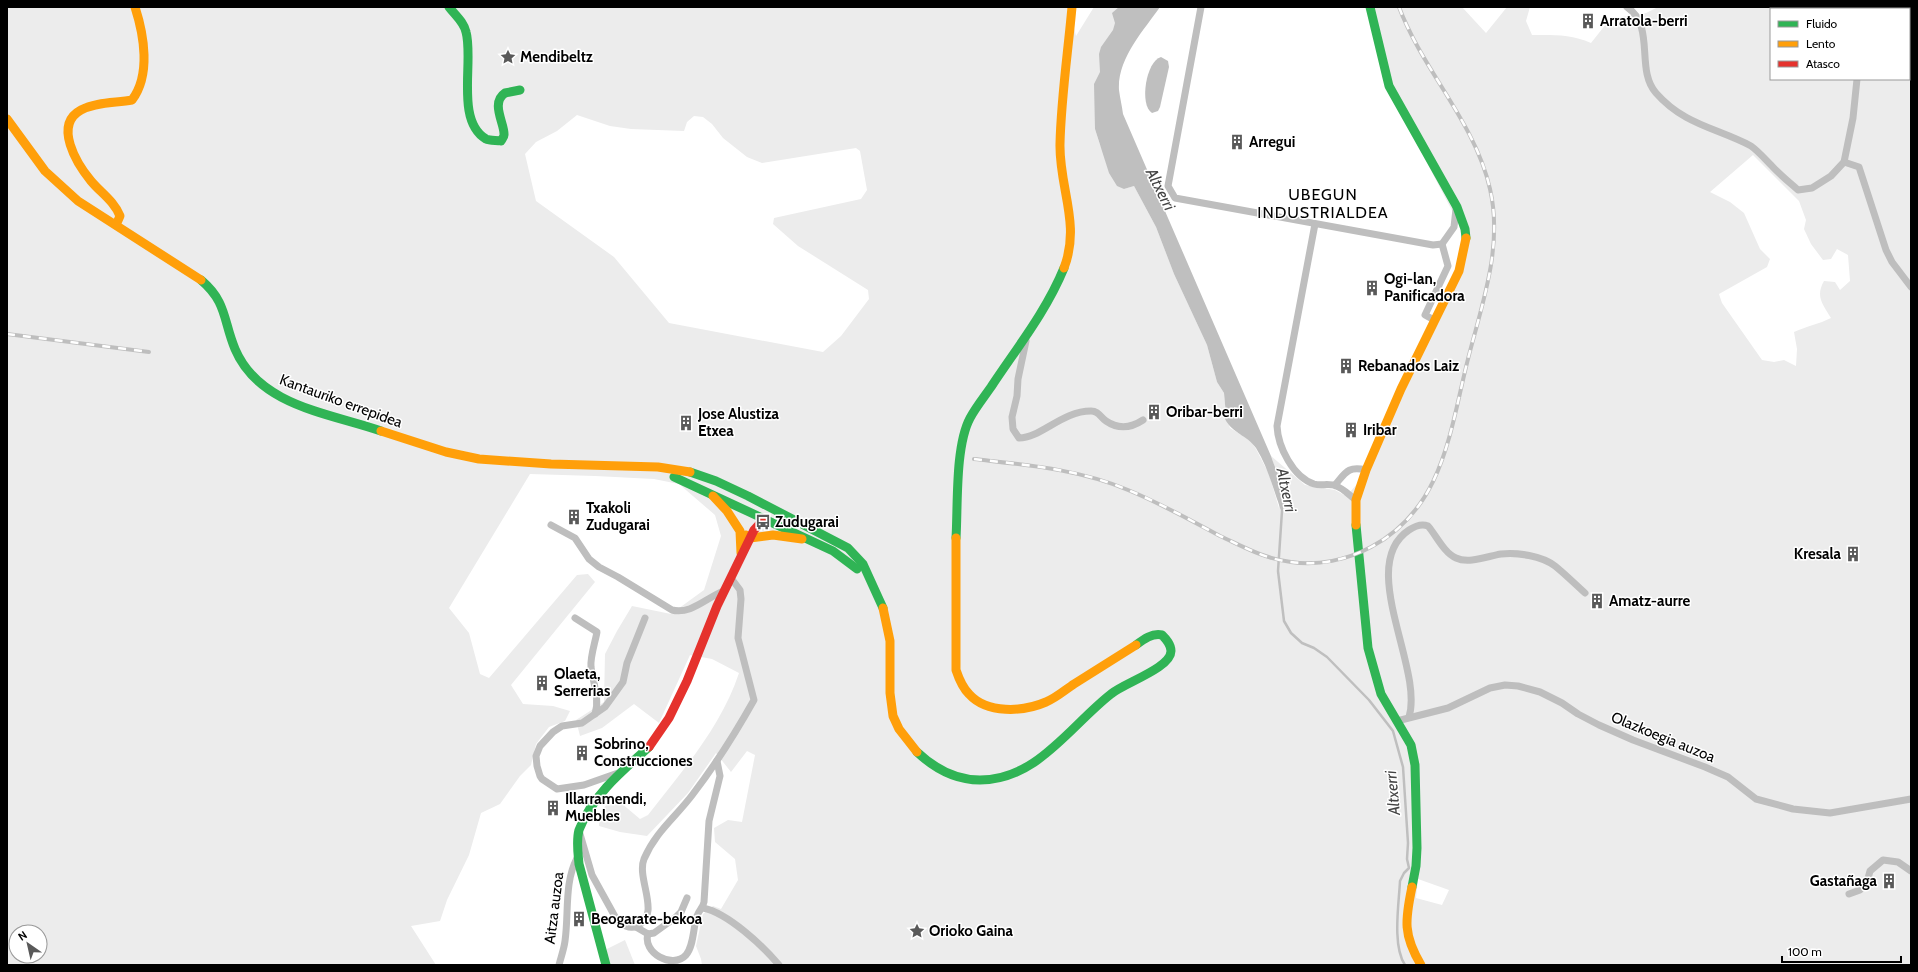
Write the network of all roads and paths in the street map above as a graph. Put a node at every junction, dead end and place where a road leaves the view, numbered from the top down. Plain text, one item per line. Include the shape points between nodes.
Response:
1 (135, 7) edge
2 (449, 7) edge
3 (1077, 7) edge
4 (1201, 7) edge
5 (1370, 7) edge
6 (1627, 7) edge
7 (1857, 80) edge
8 (520, 90) dead end
9 (7, 120) edge
10 (1844, 162) junction
11 (1457, 207) junction
12 (1315, 224) junction
13 (116, 225) junction
14 (1442, 244) junction
15 (1911, 287) edge
16 (1434, 320) junction
17 (1027, 334) junction
18 (1143, 420) dead end
19 (619, 466) junction
20 (1366, 470) junction
21 (715, 482) junction
22 (1335, 485) junction
23 (705, 490) junction
24 (1356, 500) junction
25 (764, 519) junction
26 (551, 525) dead end
27 (815, 530) junction
28 (740, 531) junction
29 (754, 538) junction
30 (808, 541) junction
31 (740, 561) junction
32 (732, 578) junction
33 (724, 591) junction
34 (1585, 593) dead end
35 (877, 595) junction
36 (575, 618) dead end
37 (645, 618) dead end
38 (596, 714) junction
39 (1409, 717) junction
40 (1397, 721) junction
41 (718, 761) junction
42 (622, 771) junction
43 (1911, 799) edge
44 (579, 832) junction
45 (578, 856) junction
46 (1911, 871) edge
47 (1849, 894) dead end
48 (687, 898) dead end
49 (703, 908) junction
50 (636, 927) junction
51 (648, 934) junction
52 (559, 965) edge
53 (606, 965) edge
54 (779, 965) edge
55 (1421, 965) edge

1 - 13 main road via 142,29 142,73 138,92 132,100 80,110 70,120 67,130 71,147 81,167 116,206 120,216
2 - 8 main road via 462,23 467,35 467,81 471,121 486,139 501,140 504,135 501,126 502,96 508,91
3 - 17 main road via 1068,57 1060,145 1071,231 1063,271 1053,293
4 - 12 street via 1169,189 1175,198
5 - 11 main road via 1389,86
6 - 10 street via 1638,16 1643,33 1647,79 1655,92 1674,110 1700,126 1753,147 1798,190 1812,188 1831,176
7 - 10 street via 1853,118
9 - 13 main road, Kantauriko errepidea via 44,171 78,201
10 - 15 street via 1859,167 1862,171 1886,250
11 - 14 street via 1454,227
11 - 16 main road via 1466,229 1464,257
12 - 14 street via 1433,245
12 - 22 street via 1278,419 1278,438 1294,469 1306,480 1314,484
13 - 19 main road, Kantauriko errepidea via 210,287 218,298 228,331 242,362 253,378 274,394 465,458
14 - 16 street via 1448,266 1425,315
16 - 20 main road
17 - 18 street via 1012,417 1013,429 1019,438 1032,436 1067,416 1090,411 1096,411 1106,421 1120,427 1130,427
17 - 35 main road via 970,418 964,436 957,529 955,612 956,670 959,683 973,698 989,706 1020,710 1047,702 1146,638 1157,634 1162,635 1172,646 1170,657 1161,666 1114,692 1064,739 1029,766 999,779 971,780 938,769 920,755 896,722 890,706 889,629
19 - 21 main road via 660,466 684,470
19 - 23 main road via 681,479
20 - 22 street via 1348,470
20 - 24 main road
21 - 25 main road via 757,507
21 - 27 main road
22 - 24 street
23 - 25 main road
23 - 28 main road via 718,500
24 - 40 main road via 1356,535 1368,648 1381,694
25 - 27 main road via 777,516
25 - 29 main road via 764,525
25 - 30 main road
26 - 33 street via 575,538 589,559 598,567 672,610 678,612 692,608
27 - 35 main road via 855,554 864,566
28 - 29 main road
28 - 31 main road
29 - 30 main road via 773,535
29 - 31 main road
30 - 35 main road via 833,551 848,561
31 - 32 main road
32 - 33 main road
32 - 41 street via 740,590 738,638 754,700
33 - 42 main road via 669,718 649,747
34 - 39 street via 1554,565 1537,558 1502,554 1480,559 1457,559 1450,555 1428,526 1418,526 1402,535 1392,554 1388,580 1411,696
36 - 38 street via 596,632 590,666 597,694
37 - 38 street via 627,663 623,682
38 - 42 street via 582,723 562,726 540,746 536,756 542,779 557,789 573,788
39 - 40 street, Olazkoegia auzoa
39 - 43 street, Olazkoegia auzoa via 1448,708 1490,688 1518,686 1540,692 1592,722 1633,740 1728,777 1756,799 1793,809 1830,813
40 - 55 main road via 1411,745 1415,771 1416,866 1406,926 1411,948
41 - 49 street via 720,776 708,821
41 - 50 street via 650,845 642,868 648,914
42 - 44 main road via 594,802
44 - 45 main road
44 - 50 street via 592,875 613,915 622,924
45 - 52 street, Aitza auzoa via 571,869 565,941
45 - 53 main road
46 - 47 street via 1898,862 1883,860 1870,871 1867,882 1860,890
48 - 51 street via 676,917 666,926
49 - 51 street via 697,916 689,950 679,960 666,959 656,954 646,940
49 - 54 street via 710,909 740,929
50 - 51 street

